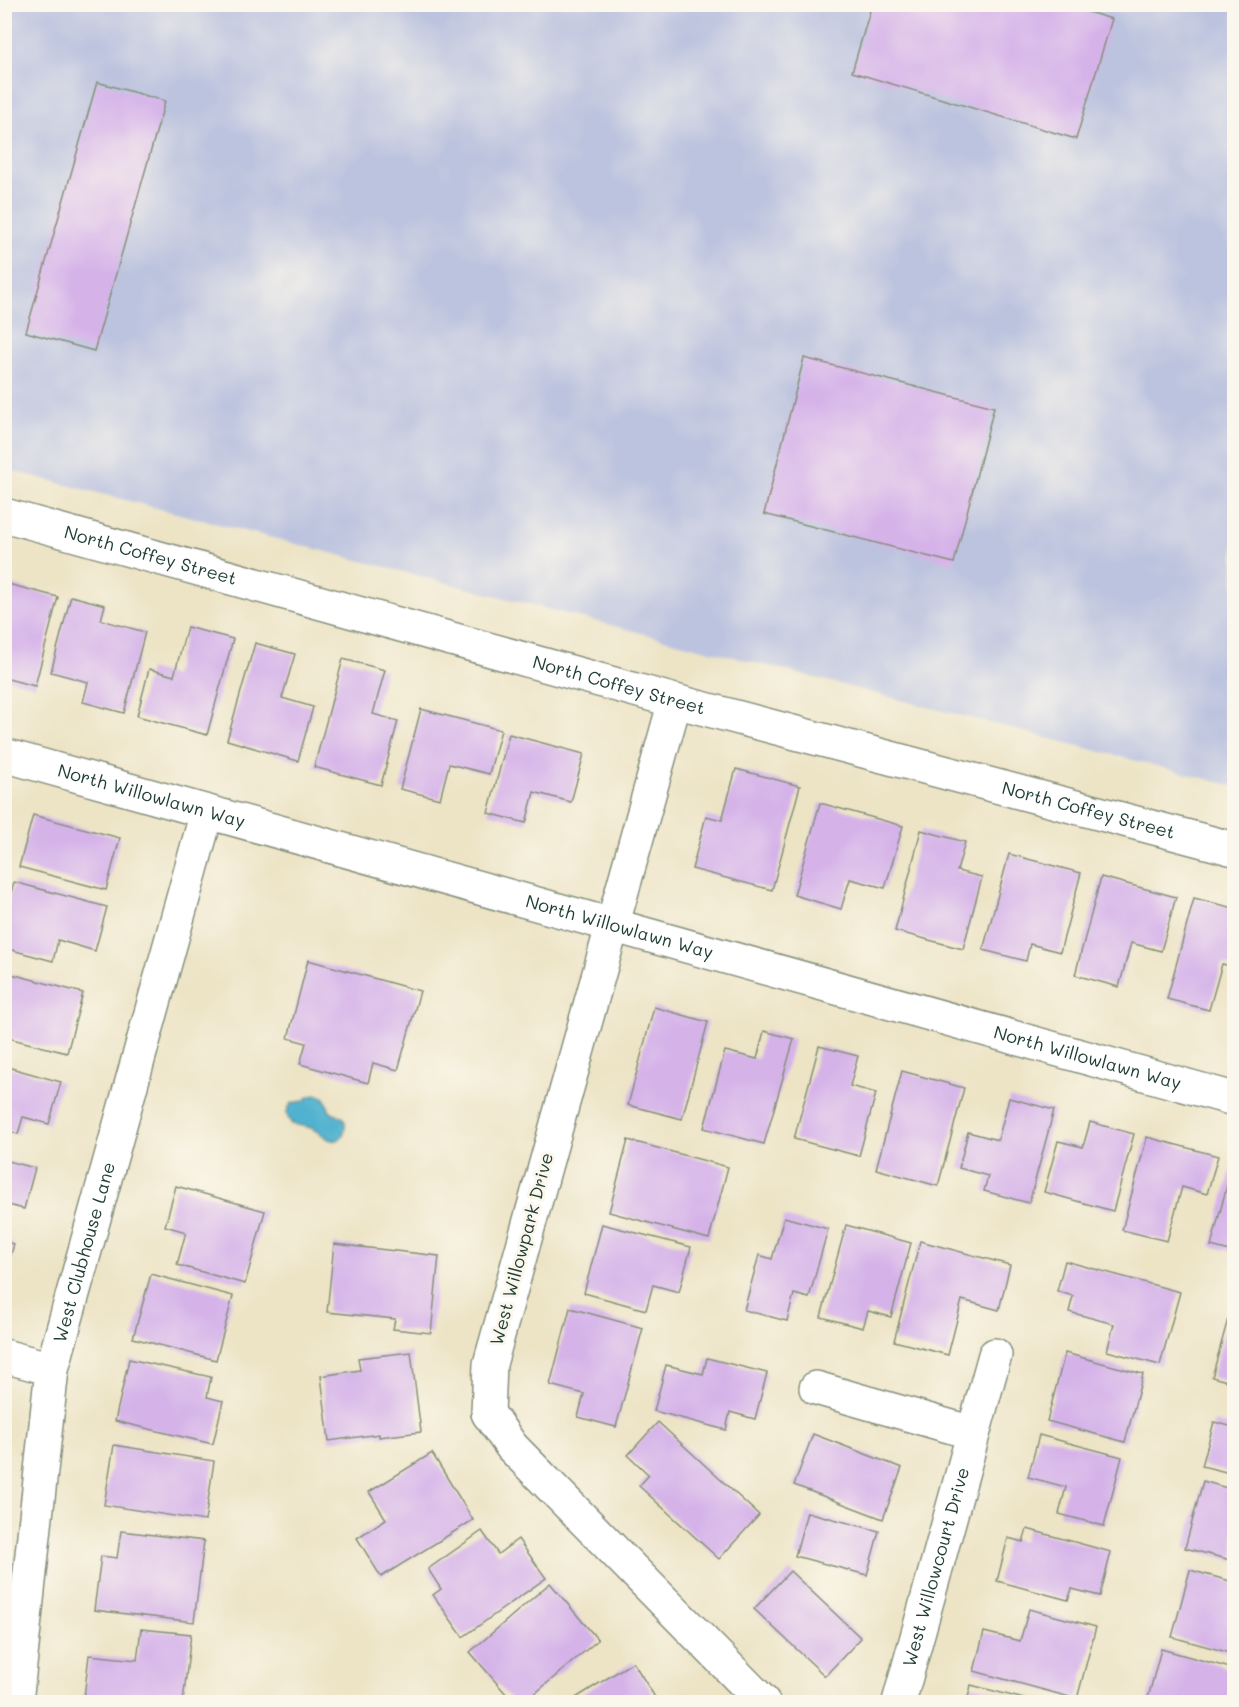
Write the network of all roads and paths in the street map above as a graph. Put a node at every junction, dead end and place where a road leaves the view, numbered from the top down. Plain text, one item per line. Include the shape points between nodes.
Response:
1 (4, 515) edge
2 (675, 701) junction
3 (4, 755) edge
4 (207, 812) junction
5 (1234, 849) edge
6 (612, 926) junction
7 (1234, 1099) edge
8 (995, 1355) dead end
9 (4, 1356) edge
10 (52, 1369) junction
11 (816, 1388) dead end
12 (973, 1433) junction
13 (16, 1702) edge
14 (763, 1702) edge
15 (899, 1702) edge

1 - 2 street, North Coffey Street
2 - 5 street, North Coffey Street
2 - 6 street, West Willowpark Drive
3 - 4 street, North Willowlawn Way
4 - 6 street, North Willowlawn Way
4 - 10 street, West Clubhouse Lane
6 - 7 street, North Willowlawn Way
6 - 14 street, West Willowpark Drive via 490,1364 488,1413 512,1447
8 - 12 street, West Willowcourt Drive
9 - 10 street
10 - 13 street, West Clubhouse Lane
11 - 12 street
12 - 15 street, West Willowcourt Drive

